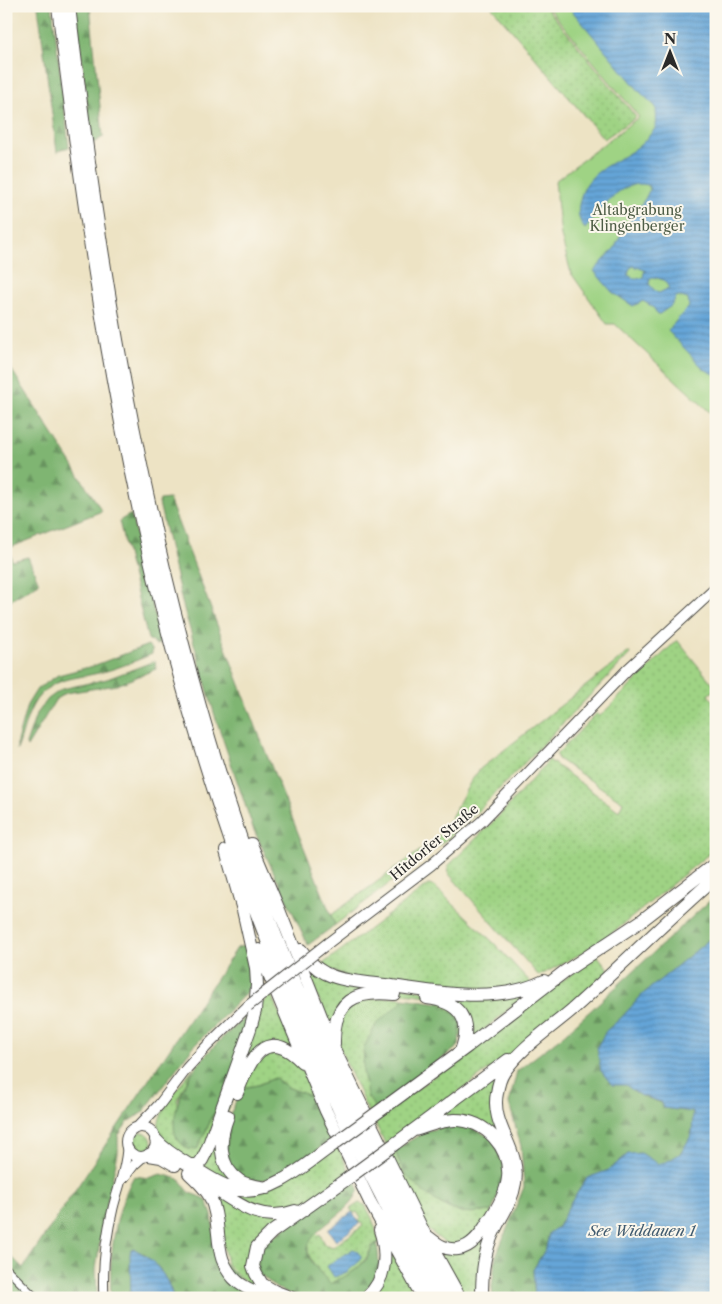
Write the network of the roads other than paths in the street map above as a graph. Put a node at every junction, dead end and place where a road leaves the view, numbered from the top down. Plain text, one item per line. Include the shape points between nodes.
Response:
1 (58, 6) edge
2 (69, 6) edge
3 (716, 588) edge
4 (193, 724) junction
5 (219, 773) junction
6 (716, 863) edge
7 (716, 877) edge
8 (243, 910) junction
9 (279, 910) junction
10 (564, 972) junction
11 (544, 1033) junction
12 (334, 1049) junction
13 (460, 1051) junction
14 (307, 1067) junction
15 (160, 1105) junction
16 (137, 1128) junction
17 (414, 1130) junction
18 (154, 1137) junction
19 (127, 1148) junction
20 (146, 1156) junction
21 (189, 1169) junction
22 (121, 1182) junction
23 (267, 1188) junction
24 (370, 1202) junction
25 (307, 1207) junction
26 (425, 1235) junction
27 (6, 1268) edge
28 (36, 1298) edge
29 (104, 1298) edge
30 (271, 1298) edge
31 (292, 1298) edge
32 (366, 1298) edge
33 (423, 1298) edge
34 (436, 1298) edge
35 (448, 1298) edge
36 (460, 1298) edge
37 (482, 1298) edge

1 - 4 highway via 81,186 113,384 151,562
2 - 5 highway via 95,214 130,419 184,655
3 - 15 main road, Hitdorfer Straße, bridge via 628,669 463,838 248,1006 187,1068
4 - 8 highway via 195,747
4 - 34 highway via 232,846 310,1045 370,1175
5 - 9 highway via 231,794
5 - 35 highway via 284,955 319,1039 378,1167
6 - 10 highway via 641,921
7 - 11 highway
8 - 14 highway
8 - 21 highway via 256,968 255,1011 202,1160
9 - 10 highway via 311,964 339,979 480,995 528,988
9 - 12 highway
10 - 13 highway
11 - 17 highway
11 - 37 highway via 520,1054 499,1082 496,1111 512,1149 516,1174 511,1198 485,1257
12 - 13 highway via 335,1024 345,1004 363,994 380,993 449,1004 465,1022 465,1038
12 - 26 highway
13 - 23 highway, bridge via 334,1144
14 - 23 highway via 290,1050 281,1047 273,1046 258,1052 246,1070 224,1126 221,1151 230,1172 245,1183
14 - 24 highway
15 - 16 main road, Hitdorfer Straße
15 - 18 main road, Hitdorfer Straße via 154,1123
16 - 18 main road via 146,1128
16 - 19 main road via 129,1134
17 - 25 highway, bridge
17 - 26 highway via 456,1120 477,1125 500,1145 508,1170 500,1202 472,1243 450,1249
18 - 20 main road via 154,1149
18 - 21 highway
19 - 20 main road via 135,1156
19 - 22 street
20 - 21 highway via 161,1157
20 - 22 street
21 - 23 highway via 239,1190
21 - 25 highway via 254,1213 278,1216
21 - 30 highway via 211,1198 219,1249 230,1275 241,1285
22 - 29 street via 107,1240
24 - 32 highway via 384,1243 385,1256 379,1282
24 - 33 highway
25 - 31 highway via 263,1239 254,1255 253,1266 262,1284
26 - 36 highway
27 - 28 street

